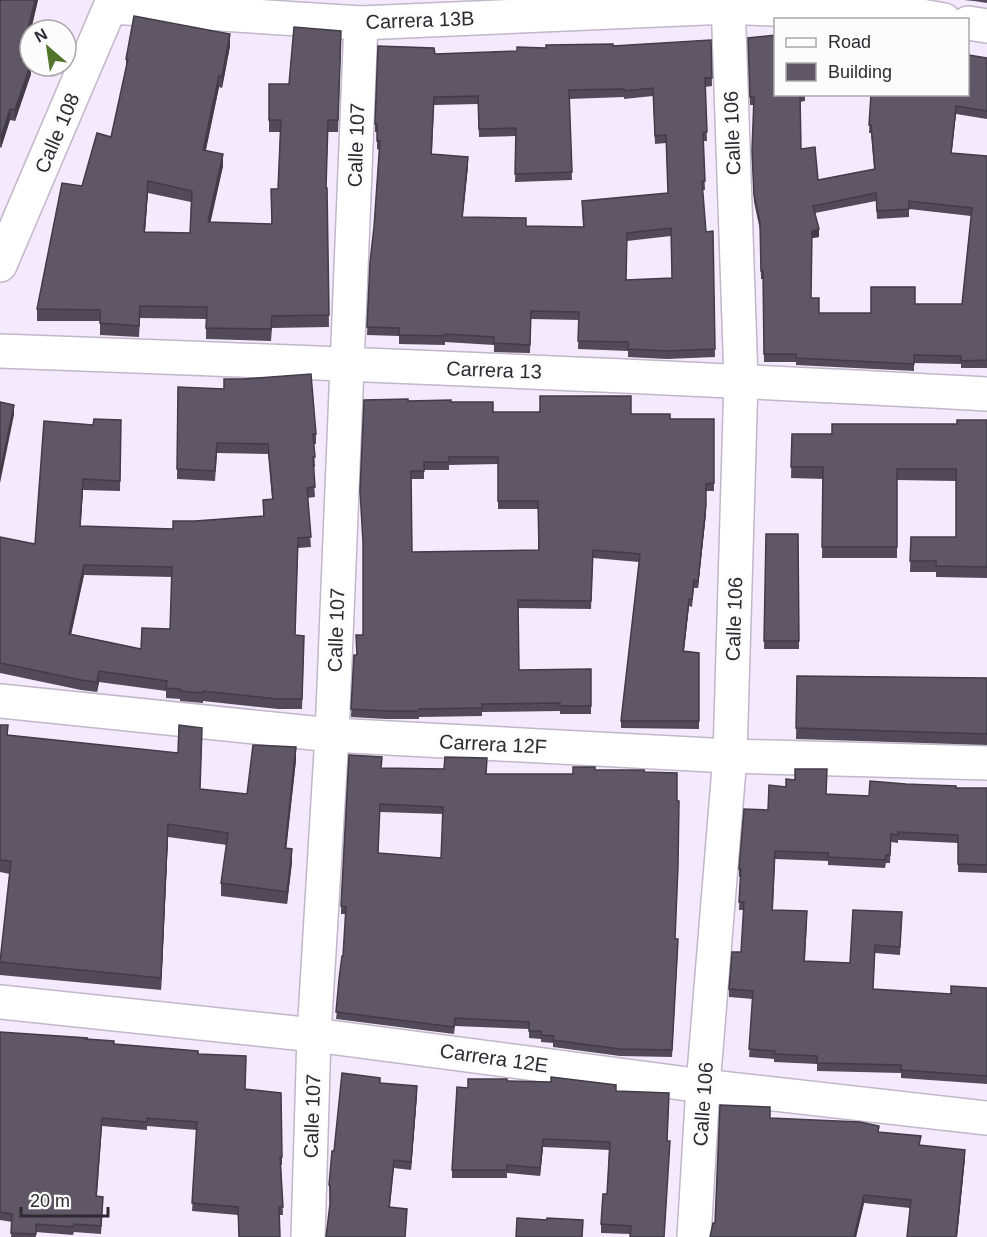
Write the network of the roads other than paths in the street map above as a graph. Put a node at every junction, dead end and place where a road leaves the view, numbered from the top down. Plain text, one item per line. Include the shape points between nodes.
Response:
1 (728, 3) edge
2 (112, 4) edge
3 (932, 18) edge
4 (361, 23) junction
5 (969, 23) edge
6 (987, 26) edge
7 (0, 265) edge
8 (0, 351) edge
9 (348, 363) junction
10 (741, 380) junction
11 (987, 394) edge
12 (0, 701) edge
13 (332, 735) junction
14 (730, 756) junction
15 (987, 763) edge
16 (0, 1002) edge
17 (314, 1035) junction
18 (703, 1086) junction
19 (987, 1118) edge
20 (308, 1237) edge
21 (694, 1237) edge

1 - 3 street, Carrera 13B
1 - 4 street, Carrera 13B
1 - 10 street, Calle 106
2 - 4 street, Carrera 13B
2 - 7 street, Calle 108
4 - 9 street, Calle 107
5 - 6 street
8 - 9 street, Carrera 13
9 - 10 street, Carrera 13
9 - 13 street, Calle 107
10 - 11 street, Carrera 13
10 - 14 street, Calle 106
12 - 13 street, Carrera 12F
13 - 14 street, Carrera 12F
13 - 17 street, Calle 107
14 - 15 street, Carrera 12F
14 - 18 street, Calle 106
16 - 17 street, Carrera 12E
17 - 18 street, Carrera 12E
17 - 20 street, Calle 107
18 - 19 street, Carrera 12E
18 - 21 street, Calle 106

